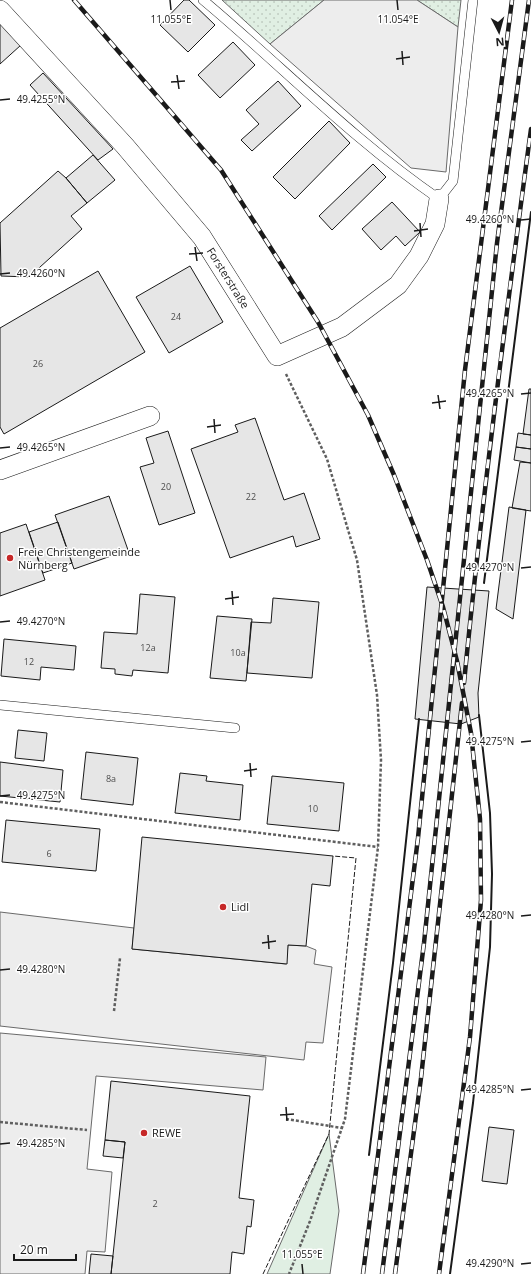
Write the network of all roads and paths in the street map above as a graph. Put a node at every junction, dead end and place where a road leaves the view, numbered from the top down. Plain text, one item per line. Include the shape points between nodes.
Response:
1 (203, 0) edge
2 (473, 0) edge
3 (0, 10) edge
4 (439, 199) junction
5 (277, 356) junction
6 (150, 416) dead end
7 (0, 470) edge
8 (0, 705) edge
9 (235, 728) dead end
10 (0, 802) edge
11 (378, 847) junction
12 (120, 958) dead end
13 (114, 1011) dead end
14 (286, 1119) dead end
15 (0, 1122) edge
16 (342, 1128) junction
17 (87, 1130) dead end
18 (289, 1274) edge

1 - 4 lane via 400,173
2 - 4 lane via 453,181
3 - 5 street, Forsterstraße via 125,146 202,237
4 - 5 street via 435,224 419,256 398,285 342,327
5 - 11 path via 327,459 357,560 377,695 381,760
6 - 7 street
8 - 9 lane
10 - 11 path
11 - 16 path
12 - 13 path
14 - 16 path
15 - 17 path
16 - 18 path

